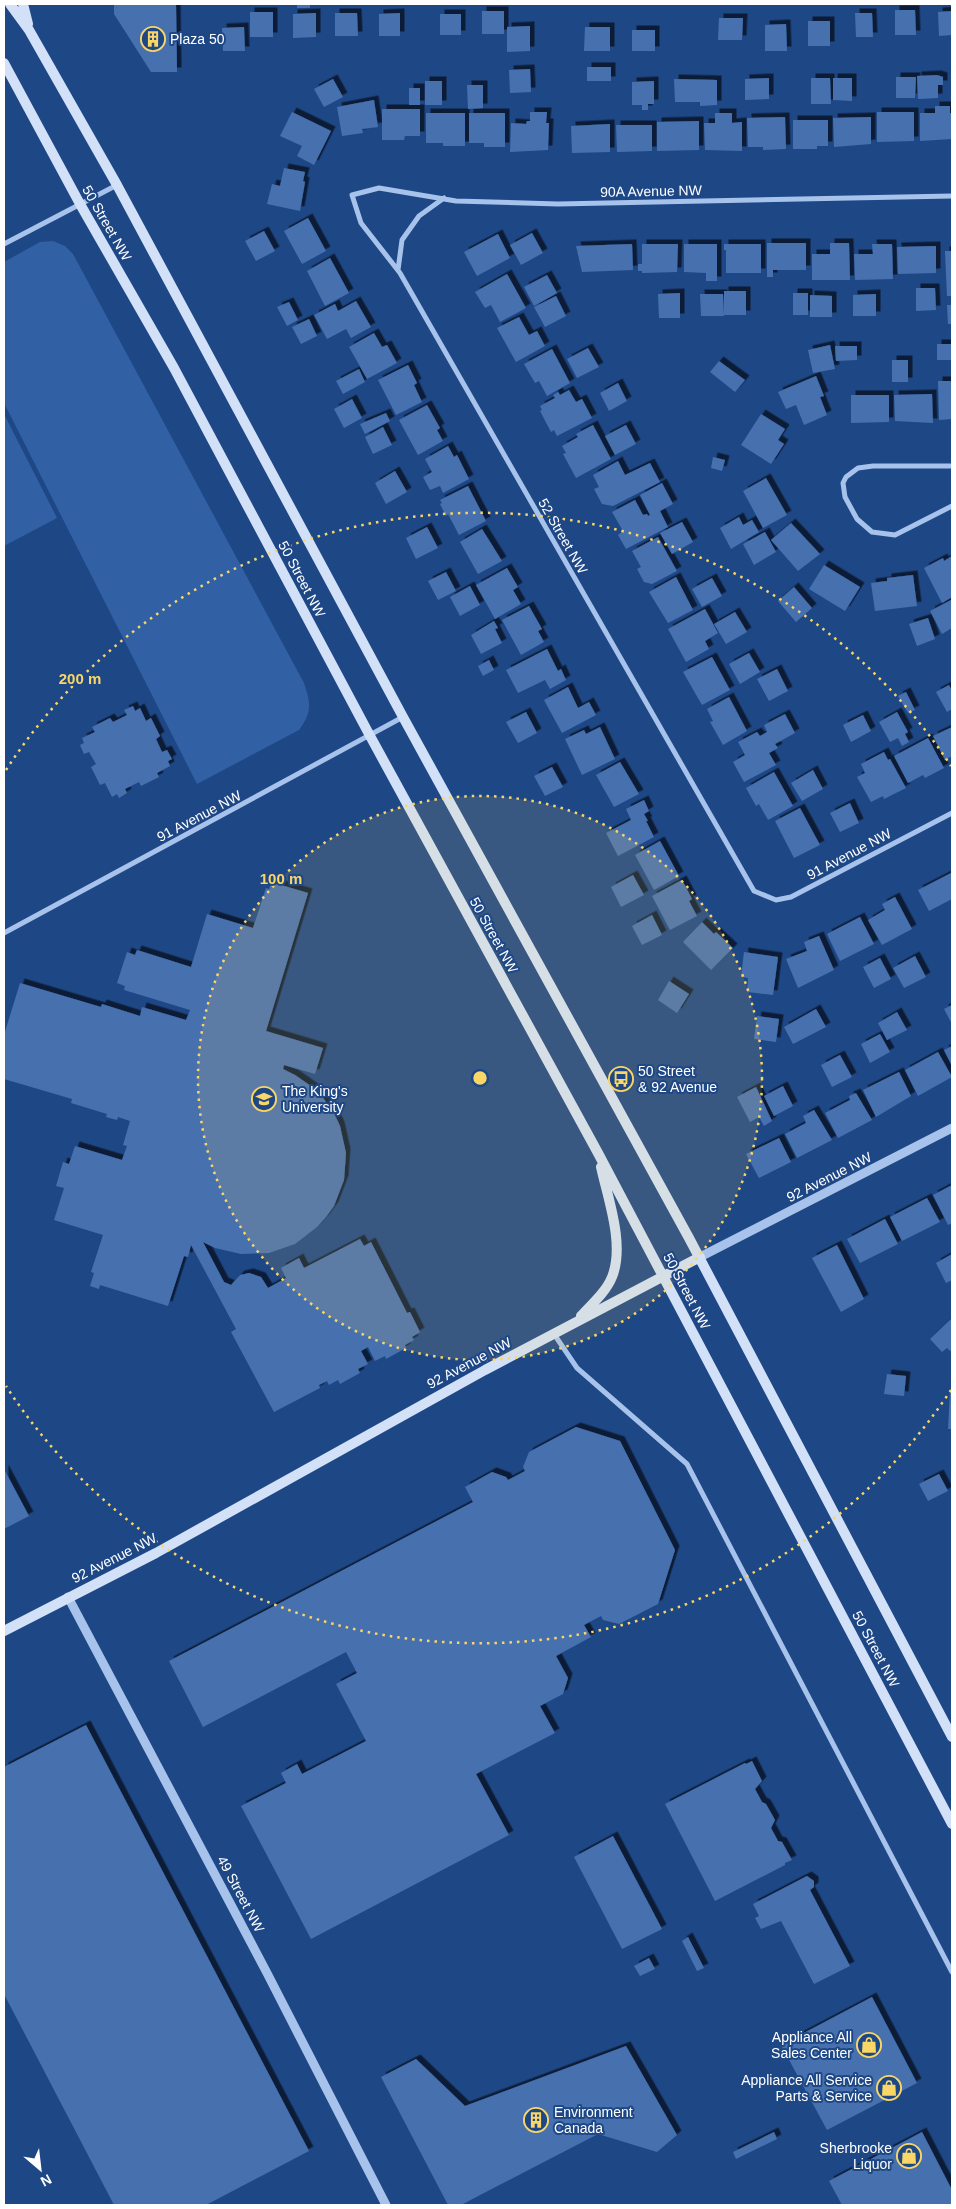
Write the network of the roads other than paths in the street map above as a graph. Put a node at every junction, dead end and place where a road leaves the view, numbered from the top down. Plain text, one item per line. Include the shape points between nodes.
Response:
1 (10, 4) edge
2 (23, 4) edge
3 (29, 30) junction
4 (4, 63) edge
5 (117, 186) junction
6 (352, 195) joint
7 (952, 196) edge
8 (444, 198) junction
9 (80, 204) junction
10 (4, 244) edge
11 (398, 270) junction
12 (952, 466) edge
13 (952, 506) edge
14 (404, 716) junction
15 (369, 734) junction
16 (952, 813) edge
17 (754, 891) joint
18 (4, 933) edge
19 (952, 1128) edge
20 (598, 1153) junction
21 (700, 1257) junction
22 (664, 1277) junction
23 (576, 1322) junction
24 (554, 1334) junction
25 (68, 1597) junction
26 (4, 1631) edge
27 (952, 1737) edge
28 (952, 1824) edge
29 (952, 1972) edge
30 (386, 2205) edge

1 - 3 main road, 50 Street NW
2 - 3 main road
3 - 5 main road, 50 Street NW
4 - 9 main road, 50 Street NW
5 - 9 street
5 - 14 main road, 50 Street NW
6 - 8 street, 90A Avenue NW via 379,188
6 - 11 street, 52 Street NW via 361,223
7 - 8 street, 90A Avenue NW via 558,204
8 - 11 street via 419,216 402,240
9 - 10 street
9 - 15 main road, 50 Street NW via 174,368
11 - 17 street, 52 Street NW
12 - 13 street via 858,468 843,482 845,497 857,519 872,532 895,535
14 - 15 street, 91 Avenue NW
14 - 21 main road, 50 Street NW
15 - 18 street, 91 Avenue NW
15 - 20 main road, 50 Street NW
16 - 17 street, 91 Avenue NW via 791,898 776,900
19 - 21 street, 92 Avenue NW
20 - 22 main road, 50 Street NW
20 - 23 main road via 614,1226 617,1262 612,1279
21 - 22 main road, 92 Avenue NW
21 - 27 main road, 50 Street NW
22 - 23 main road, 92 Avenue NW
22 - 28 main road, 50 Street NW
23 - 24 main road, 92 Avenue NW
24 - 25 main road, 92 Avenue NW via 156,1553
24 - 29 street via 577,1368 687,1464
25 - 26 main road, 92 Avenue NW
25 - 30 street, 49 Street NW

